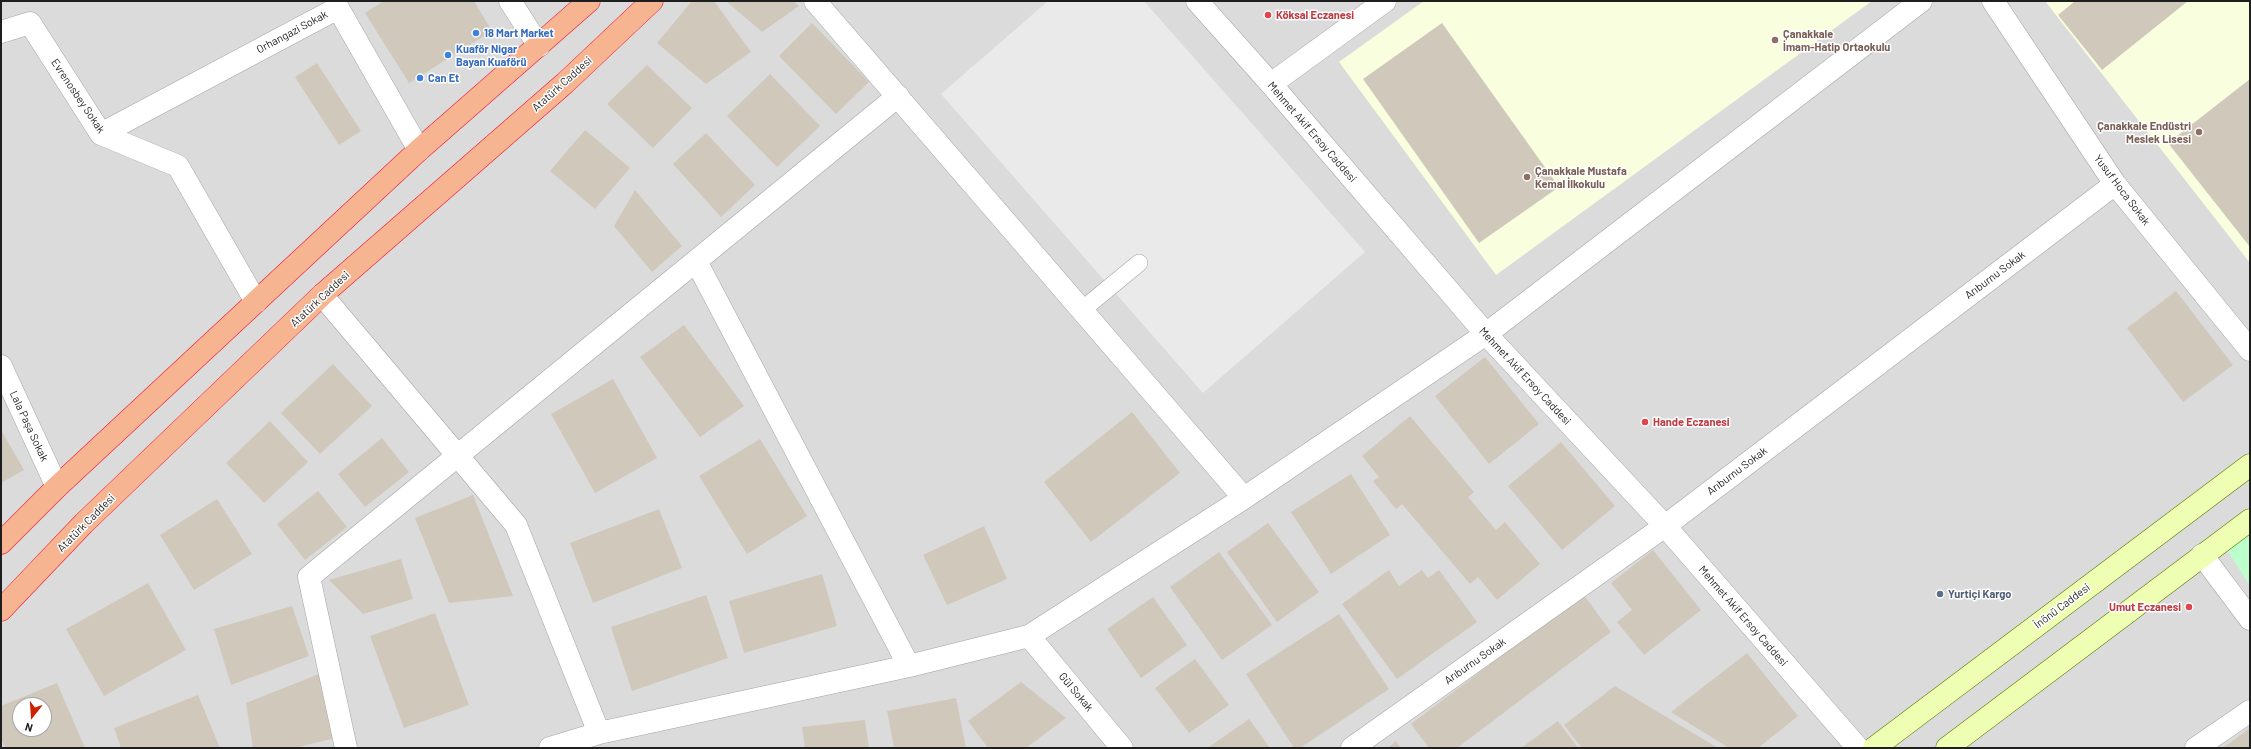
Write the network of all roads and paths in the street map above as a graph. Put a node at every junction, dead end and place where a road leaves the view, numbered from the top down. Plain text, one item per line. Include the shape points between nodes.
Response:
1 (510, 1) edge
2 (589, 1) edge
3 (652, 1) edge
4 (815, 1) edge
5 (1197, 1) edge
6 (1384, 1) edge
7 (1921, 1) edge
8 (1993, 1) edge
9 (1, 32) edge
10 (539, 46) junction
11 (1271, 84) junction
12 (898, 96) junction
13 (101, 134) junction
14 (419, 150) junction
15 (2115, 184) junction
16 (696, 261) junction
17 (1139, 263) dead end
18 (322, 295) junction
19 (256, 302) junction
20 (1082, 310) junction
21 (1486, 334) junction
22 (2250, 350) edge
23 (1, 366) edge
24 (458, 456) junction
25 (2250, 464) edge
26 (57, 487) junction
27 (1244, 498) junction
28 (2250, 520) edge
29 (1665, 526) junction
30 (1, 543) edge
31 (2202, 555) junction
32 (1, 610) edge
33 (2250, 618) edge
34 (1029, 636) junction
35 (909, 666) junction
36 (2250, 711) edge
37 (599, 733) junction
38 (346, 748) edge
39 (550, 748) edge
40 (1122, 748) edge
41 (1352, 748) edge
42 (1858, 748) edge
43 (1874, 748) edge
44 (1947, 748) edge
45 (2196, 748) edge

1 - 10 street
2 - 10 highway
3 - 18 highway, Atatürk Caddesi via 564,83
4 - 12 street
5 - 11 street, Mehmet Akif Ersoy Caddesi
6 - 11 street
7 - 21 street
8 - 15 street, Yusuf Hoca Sokak
9 - 13 street, Evrenosbey Sokak via 30,23
10 - 14 highway
11 - 21 street, Mehmet Akif Ersoy Caddesi
12 - 16 street
12 - 20 street
13 - 14 street, Orhangazi Sokak via 338,8
13 - 19 street, Evrenosbey Sokak via 178,166
14 - 19 highway
15 - 22 street, Yusuf Hoca Sokak
15 - 29 street, Arıburnu Sokak
16 - 24 street
16 - 35 street
17 - 20 lane
18 - 24 street
18 - 32 highway, Atatürk Caddesi via 84,523
19 - 26 highway
20 - 27 street
21 - 27 street
21 - 29 street, Mehmet Akif Ersoy Caddesi
23 - 26 street, Lala Paşa Sokak
24 - 37 street via 516,525
24 - 38 street via 309,577
25 - 43 main road, İnönü Caddesi
26 - 30 highway
27 - 34 street
28 - 31 main road
29 - 41 street, Arıburnu Sokak
29 - 42 street, Mehmet Akif Ersoy Caddesi
31 - 33 street
31 - 44 main road
34 - 35 street
34 - 40 street, Gül Sokak
35 - 37 street
36 - 45 street
37 - 39 street

